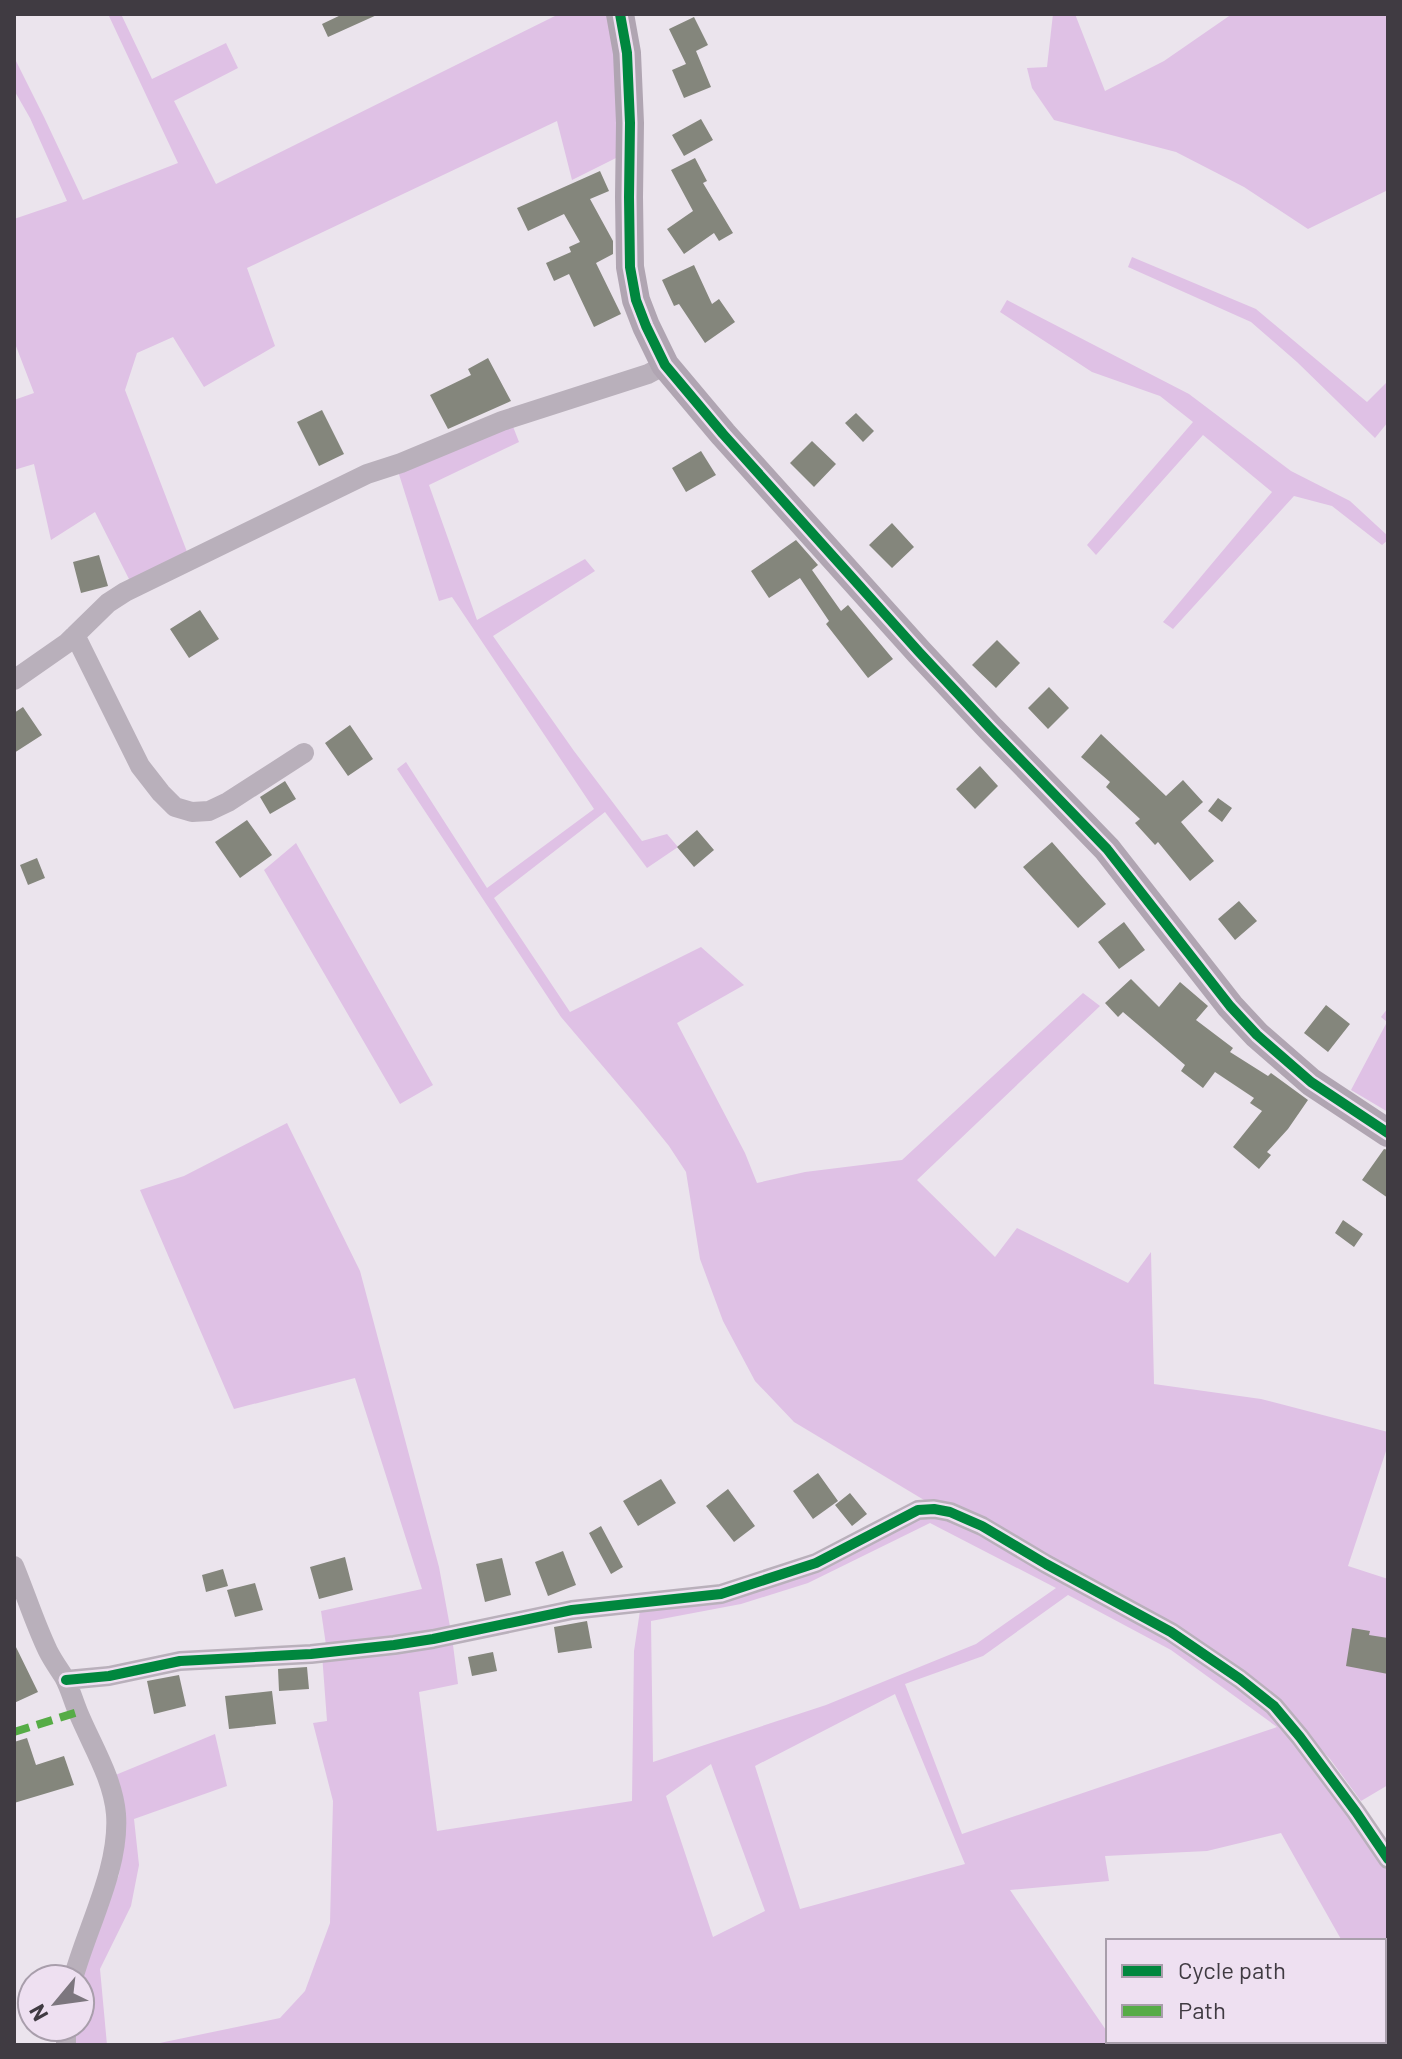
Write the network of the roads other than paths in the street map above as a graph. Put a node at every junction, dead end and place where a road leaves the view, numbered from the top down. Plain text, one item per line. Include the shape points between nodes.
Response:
1 (620, 14) edge
2 (665, 365) junction
3 (75, 635) junction
4 (14, 680) edge
5 (304, 753) dead end
6 (1388, 1133) edge
7 (14, 1566) edge
8 (66, 1680) junction
9 (1388, 1859) edge
10 (78, 1963) edge

1 - 2 street via 630,123 630,267 636,300
2 - 3 street via 367,474 125,592
2 - 6 street via 919,652 1107,849 1257,1035 1311,1082
3 - 4 street
3 - 5 street via 140,766 175,807 209,811
7 - 8 street via 45,1644
8 - 9 street via 180,1661 394,1645 572,1610 721,1594 816,1563 918,1510 934,1509 982,1526 1171,1632 1240,1679 1274,1706 1300,1737
8 - 10 street via 111,1789 116,1815 108,1873

